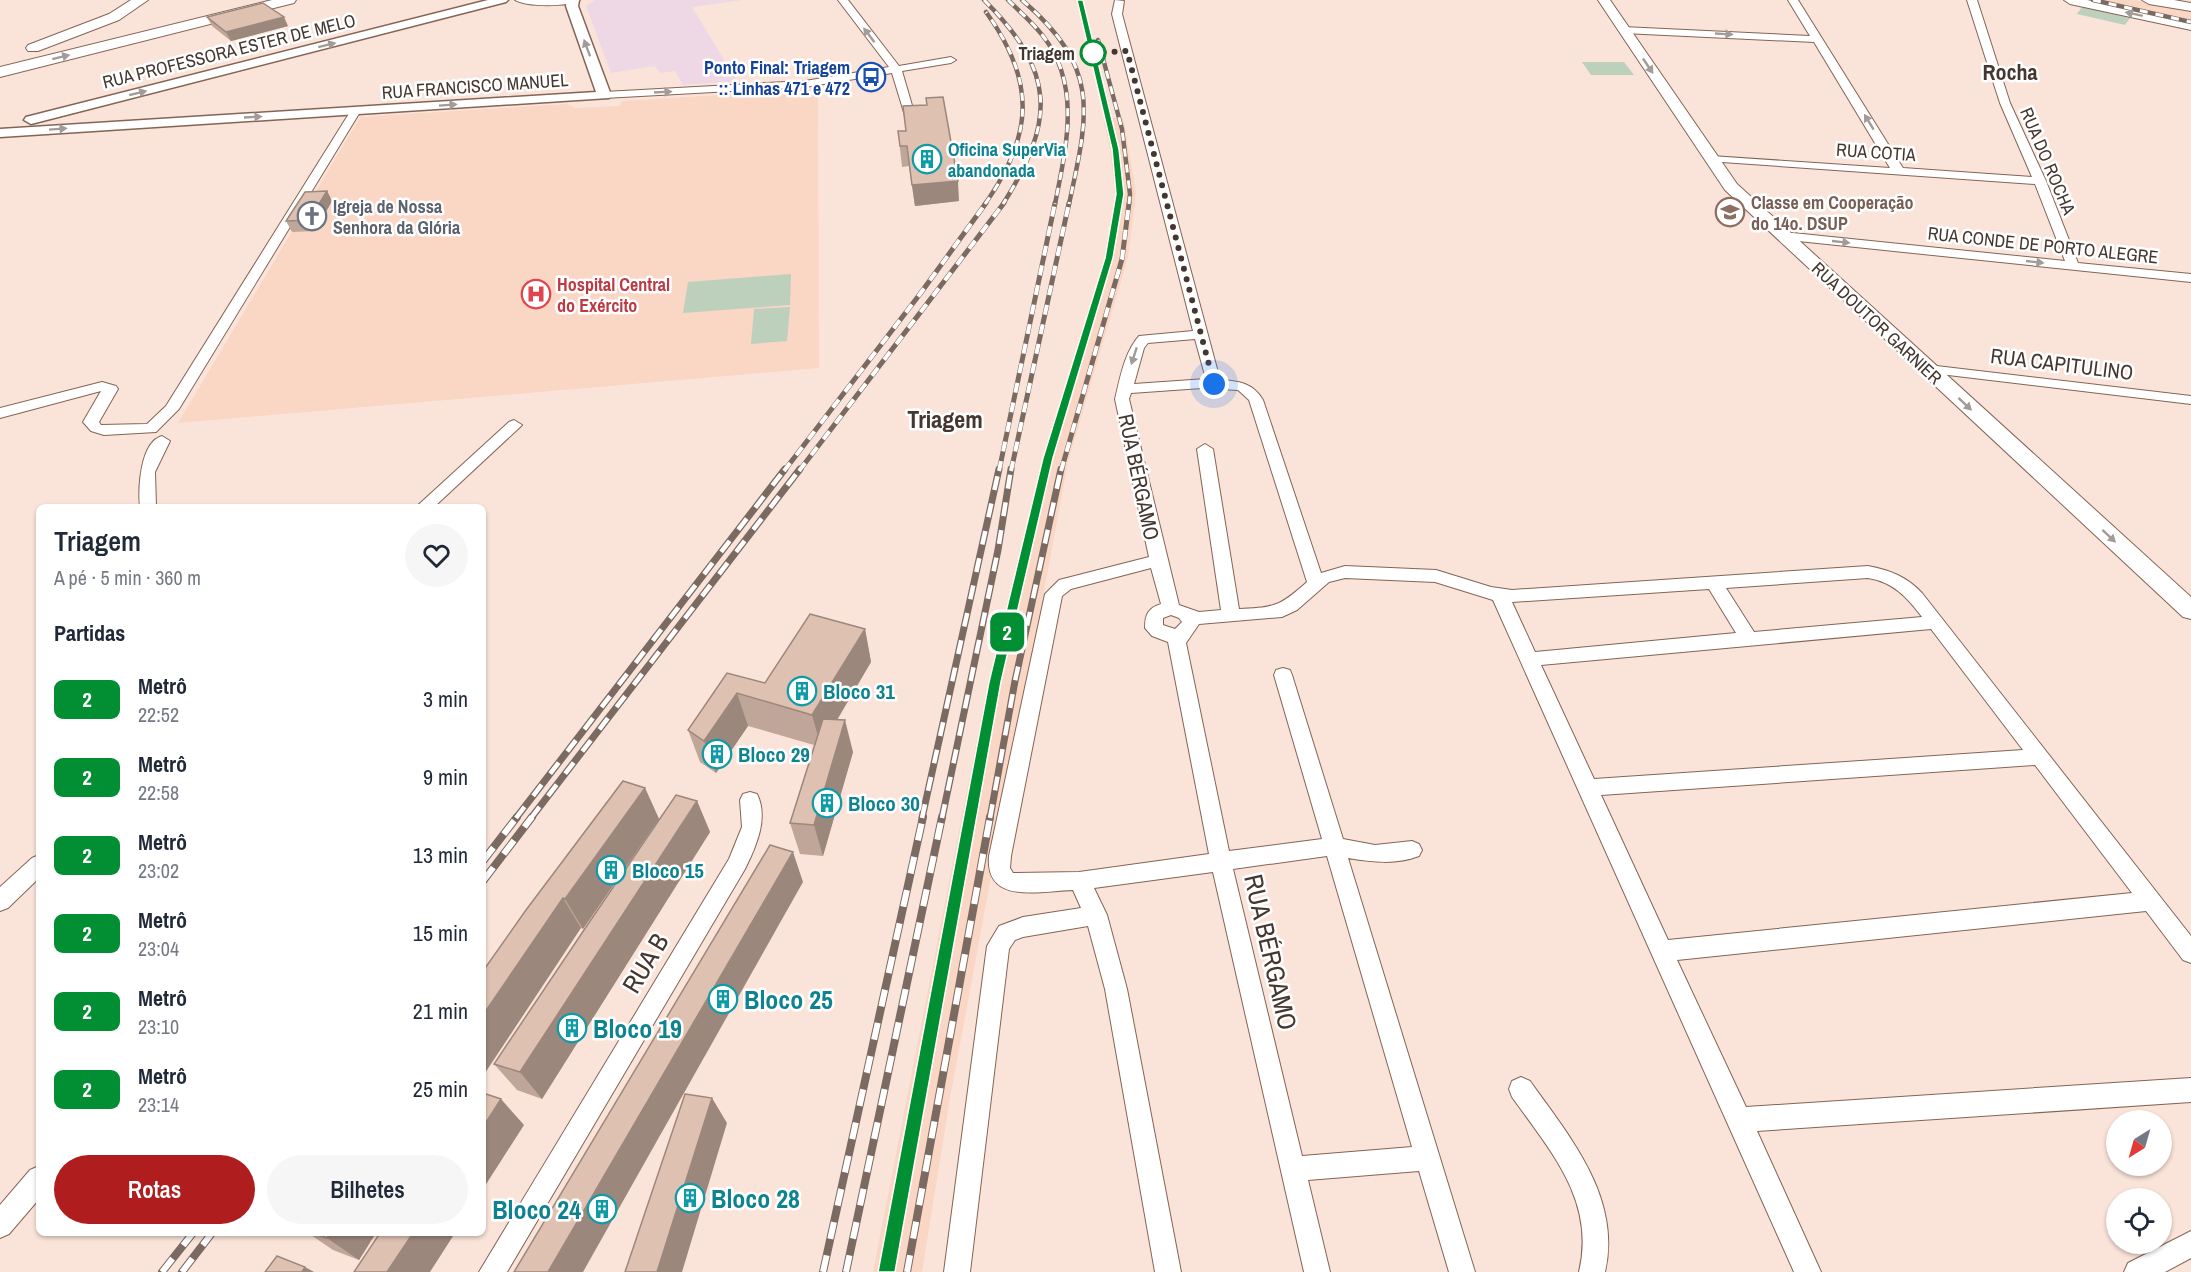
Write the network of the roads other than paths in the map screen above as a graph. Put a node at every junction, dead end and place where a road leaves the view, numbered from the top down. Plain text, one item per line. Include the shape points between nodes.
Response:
1 (141, 0) edge
2 (289, 0) edge
3 (502, 0) edge
4 (520, 0) edge
5 (573, 0) edge
6 (843, 0) edge
7 (1117, 0) edge
8 (1604, 0) edge
9 (1793, 0) edge
10 (1972, 0) edge
11 (2070, 0) edge
12 (2149, 0) edge
13 (270, 3) edge
14 (2191, 7) edge
15 (2191, 27) edge
16 (1623, 30) junction
17 (1819, 39) junction
18 (951, 60) dead end
19 (1, 68) edge
20 (896, 69) junction
21 (604, 95) junction
22 (355, 112) junction
23 (911, 119) edge
24 (0, 128) edge
25 (0, 133) edge
26 (1711, 159) junction
27 (1899, 172) junction
28 (2040, 181) junction
29 (1783, 236) junction
30 (2073, 266) junction
31 (2191, 278) edge
32 (1200, 335) junction
33 (1928, 369) junction
34 (1214, 384) junction
35 (1124, 389) junction
36 (2191, 400) edge
37 (0, 412) edge
38 (514, 425) dead end
39 (162, 441) dead end
40 (1205, 449) dead end
41 (148, 504) edge
42 (427, 504) edge
43 (1158, 560) junction
44 (1714, 582) junction
45 (1316, 583) junction
46 (1500, 595) junction
47 (1168, 607) junction
48 (2191, 611) edge
49 (1231, 616) junction
50 (1192, 619) junction
51 (1935, 622) junction
52 (1175, 638) junction
53 (1749, 639) junction
54 (1529, 659) junction
55 (1283, 675) dead end
56 (2039, 757) junction
57 (1588, 788) junction
58 (750, 800) dead end
59 (1334, 846) junction
60 (1412, 850) dead end
61 (1221, 862) junction
62 (36, 867) edge
63 (1079, 881) junction
64 (0, 901) edge
65 (2150, 901) junction
66 (1096, 915) junction
67 (1663, 951) junction
68 (2191, 953) edge
69 (1521, 1089) dead end
70 (2191, 1090) edge
71 (1740, 1120) junction
72 (1428, 1158) junction
73 (1293, 1169) junction
74 (36, 1183) edge
75 (0, 1225) edge
76 (2191, 1244) edge
77 (492, 1272) edge
78 (957, 1272) edge
79 (1168, 1272) edge
80 (1317, 1272) edge
81 (1462, 1272) edge
82 (1592, 1272) edge
83 (1808, 1272) edge
84 (2137, 1272) edge

1 - 19 main road via 114,17
2 - 13 main road
24 -> 3 street, RUA PROFESSORA ESTER DE MELO
4 - 5 street
21 -> 5 street
20 -> 6 street
7 - 32 street via 1117,14
8 - 16 main road, RUA DOUTOR GARNIER
9 - 17 street
10 - 28 street, RUA DO ROCHA via 2005,103
15 -> 11 main road
12 - 14 main road
19 -> 13 main road
16 -> 17 street
16 -> 26 main road, RUA DOUTOR GARNIER
27 -> 17 street
18 - 20 street, RUA FRANCISCO MANUEL
21 -> 20 street, RUA FRANCISCO MANUEL via 804,84
20 - 23 street
22 -> 21 street, RUA FRANCISCO MANUEL
25 -> 22 street, RUA FRANCISCO MANUEL
22 - 37 street via 172,409 151,429 96,428 91,422 111,389 102,386
26 - 27 street, RUA COTIA
26 - 29 main road, RUA DOUTOR GARNIER via 1731,187
27 - 28 street, RUA COTIA
28 - 30 street, RUA DO ROCHA
29 -> 30 street, RUA CONDE DE PORTO ALEGRE
29 - 33 main road, RUA DOUTOR GARNIER
30 - 31 street, RUA CONDE DE PORTO ALEGRE
32 - 34 street
32 -> 35 street, RUA BÉRGAMO via 1144,339 1137,347
33 - 36 street, RUA CAPITULINO
33 -> 48 main road, RUA DOUTOR GARNIER
34 - 35 street
34 - 45 street via 1242,387 1256,400
35 - 43 street, RUA BÉRGAMO via 1124,412
38 - 42 street
39 - 41 street via 147,467
40 - 49 street
43 - 47 street, RUA BÉRGAMO
43 - 63 street via 1065,584 1051,601 999,866 1004,880 1011,882
44 - 46 street
44 - 51 street via 1880,574 1908,588
44 - 53 street
45 - 46 street via 1345,572 1423,575
45 - 49 street via 1285,610
46 - 54 street
47 - 50 street
47 - 52 street via 1157,612 1152,624 1159,633
49 - 50 street
50 - 52 street via 1186,632
51 - 53 street
51 - 56 street
52 - 61 street, RUA BÉRGAMO
53 - 54 street
54 - 57 street
55 - 59 street
56 - 57 street
56 - 65 street
57 - 67 street
58 - 77 street, RUA B via 752,827 738,862
59 - 60 street via 1375,854
59 - 61 street
59 - 72 street
61 - 63 street
61 - 73 street, RUA BÉRGAMO
62 - 64 street
63 - 66 street
65 - 67 street
65 - 68 street
66 - 78 street via 1023,927 1006,933 998,946
66 - 79 street via 1116,989
67 - 71 street
69 - 82 street via 1577,1171 1585,1191 1593,1212 1597,1245
70 - 71 street
71 - 83 street
72 - 73 street
72 - 81 street
73 - 80 street, RUA BÉRGAMO
74 - 75 street
76 - 84 street

